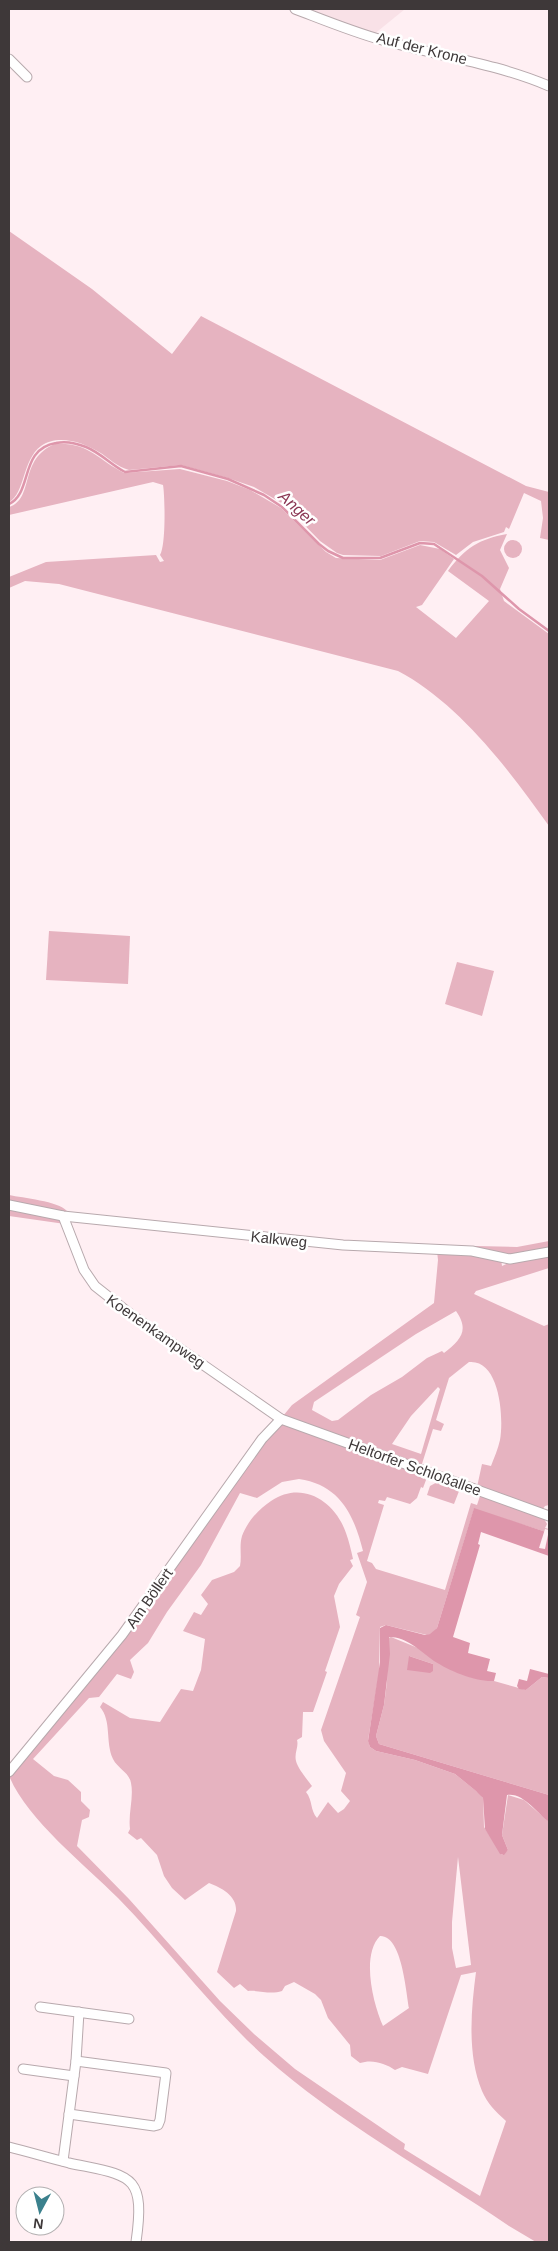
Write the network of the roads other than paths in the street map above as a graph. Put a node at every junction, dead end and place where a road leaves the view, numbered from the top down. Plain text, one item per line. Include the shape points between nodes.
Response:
1 (295, 9) edge
2 (9, 59) edge
3 (27, 77) dead end
4 (549, 86) edge
5 (9, 1205) edge
6 (63, 1216) junction
7 (549, 1252) edge
8 (281, 1419) junction
9 (549, 1516) edge
10 (9, 1772) edge
11 (40, 2007) dead end
12 (79, 2012) junction
13 (129, 2019) dead end
14 (76, 2061) junction
15 (22, 2069) dead end
16 (74, 2076) junction
17 (69, 2114) junction
18 (9, 2147) edge
19 (63, 2161) junction
20 (136, 2242) edge

1 - 4 street, Auf der Krone via 382,40 482,63
2 - 3 street
5 - 6 street, Kalkweg
6 - 7 street, Kalkweg via 375,1248 472,1251 510,1259
6 - 8 street, Koenenkampweg via 84,1270 95,1286 127,1312
8 - 9 street, Heltorfer Schloßallee
8 - 10 street, Am Böllert via 262,1438 122,1635
11 - 12 street
12 - 13 street
12 - 14 street
14 - 16 street
14 - 17 street via 166,2073 160,2120 154,2126
15 - 16 street
16 - 17 street
17 - 19 street
18 - 19 street
19 - 20 street via 113,2171 129,2182 140,2207

